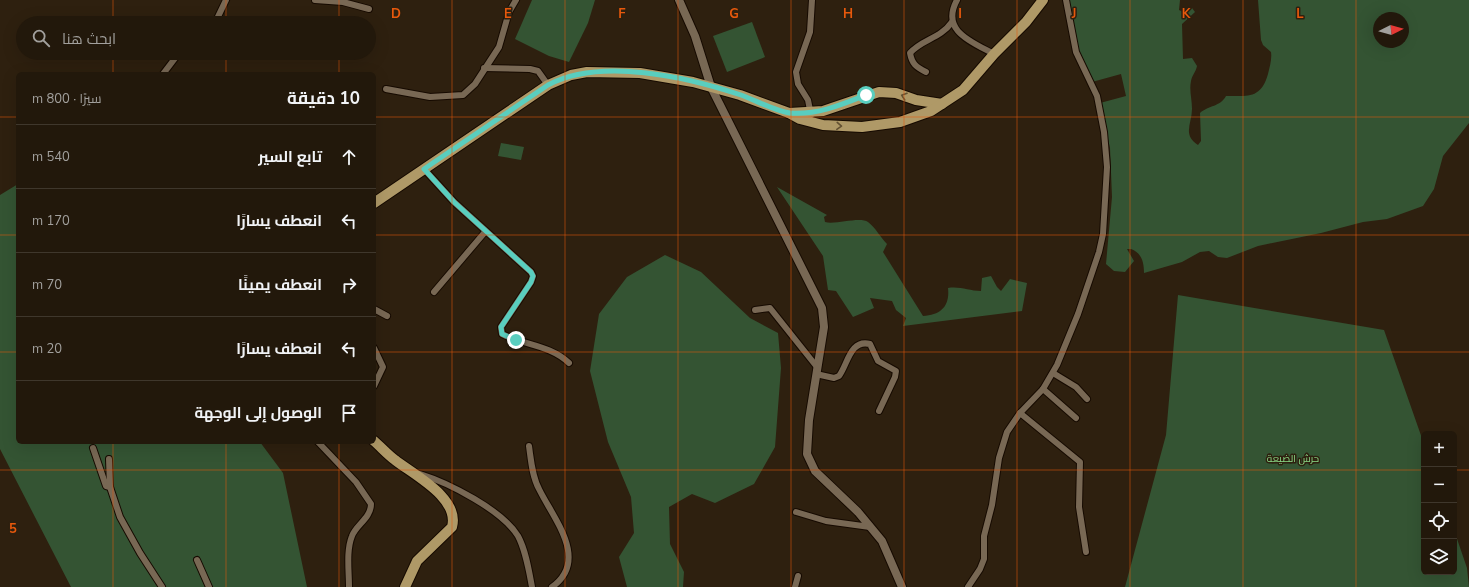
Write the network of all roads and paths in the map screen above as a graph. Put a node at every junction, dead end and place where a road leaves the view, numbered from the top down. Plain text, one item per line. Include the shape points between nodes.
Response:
1 (226, 0) edge
2 (315, 0) edge
3 (516, 0) edge
4 (679, 0) edge
5 (812, 0) edge
6 (957, 0) edge
7 (1042, 0) edge
8 (1066, 0) edge
9 (369, 9) dead end
10 (218, 16) edge
11 (952, 22) junction
12 (994, 54) junction
13 (174, 60) edge
14 (484, 68) junction
15 (165, 72) edge
16 (926, 72) dead end
17 (548, 85) junction
18 (711, 87) junction
19 (386, 89) dead end
20 (942, 104) junction
21 (823, 111) junction
22 (812, 112) junction
23 (789, 113) junction
24 (810, 122) junction
25 (823, 125) junction
26 (424, 169) junction
27 (376, 203) edge
28 (485, 232) junction
29 (434, 292) dead end
30 (376, 310) edge
31 (755, 310) dead end
32 (387, 316) dead end
33 (376, 352) edge
34 (568, 363) dead end
35 (816, 371) junction
36 (1053, 373) junction
37 (376, 382) edge
38 (1043, 389) junction
39 (1087, 399) dead end
40 (879, 411) dead end
41 (1020, 413) junction
42 (1076, 418) dead end
43 (376, 443) edge
44 (320, 444) edge
45 (529, 446) dead end
46 (93, 448) dead end
47 (109, 459) dead end
48 (412, 472) junction
49 (110, 487) junction
50 (796, 512) dead end
51 (870, 527) junction
52 (1086, 552) dead end
53 (197, 560) dead end
54 (798, 576) dead end
55 (162, 587) edge
56 (209, 587) edge
57 (349, 587) edge
58 (405, 587) edge
59 (532, 587) edge
60 (552, 587) edge
61 (795, 587) edge
62 (902, 587) edge
63 (968, 587) edge

1 - 10 street
2 - 9 street via 343,2
3 - 14 street via 509,12 499,47
4 - 18 street via 696,39
5 - 22 street via 810,32 796,72 798,84
6 - 11 street via 953,8
7 - 12 main road via 1026,22
8 - 36 street via 1076,52 1098,99 1107,167 1104,222 1099,252 1078,314
11 - 12 street via 960,35
11 - 16 street via 945,32 914,48 910,53 914,66
12 - 20 main road via 964,90
13 - 15 street
14 - 17 street via 538,71
14 - 19 street via 469,91 456,97 430,97
17 - 18 main road via 571,75 617,72 640,73
17 - 26 main road
18 - 23 main road
18 - 35 street via 822,308 824,327
20 -> 21 main road via 916,100 896,93 879,92
25 -> 20 main road via 862,127 900,122 931,111
21 - 22 main road
21 - 25 main road
22 - 23 main road
22 - 24 street
23 - 24 main road
24 - 25 main road
26 - 27 main road
26 - 28 street
28 - 29 street
28 - 34 street via 529,269 533,276 501,327 502,334 549,350
30 - 32 street
31 - 35 street via 770,308 775,313
33 - 37 street via 383,367
35 - 40 street via 834,378 839,376 855,346 861,343 870,344 878,362 896,371
35 - 51 street via 807,454 815,472
36 - 38 street
36 - 39 street via 1076,387
38 - 41 street
38 - 42 street
41 - 52 street via 1080,462 1079,507
41 - 63 street via 1007,432 1003,445 984,536 984,559
43 - 48 main road
44 - 57 street via 356,482 371,504 369,512 352,535
45 - 60 street via 538,488 561,529 569,557 568,570
46 - 49 street via 106,486
47 - 49 street
48 - 58 main road via 445,499 454,522 448,533 417,561
48 - 59 street via 436,479 465,493 510,526 521,545
49 - 55 street via 128,533
50 - 51 street via 826,521
51 - 62 street via 882,541
53 - 56 street
54 - 61 street

